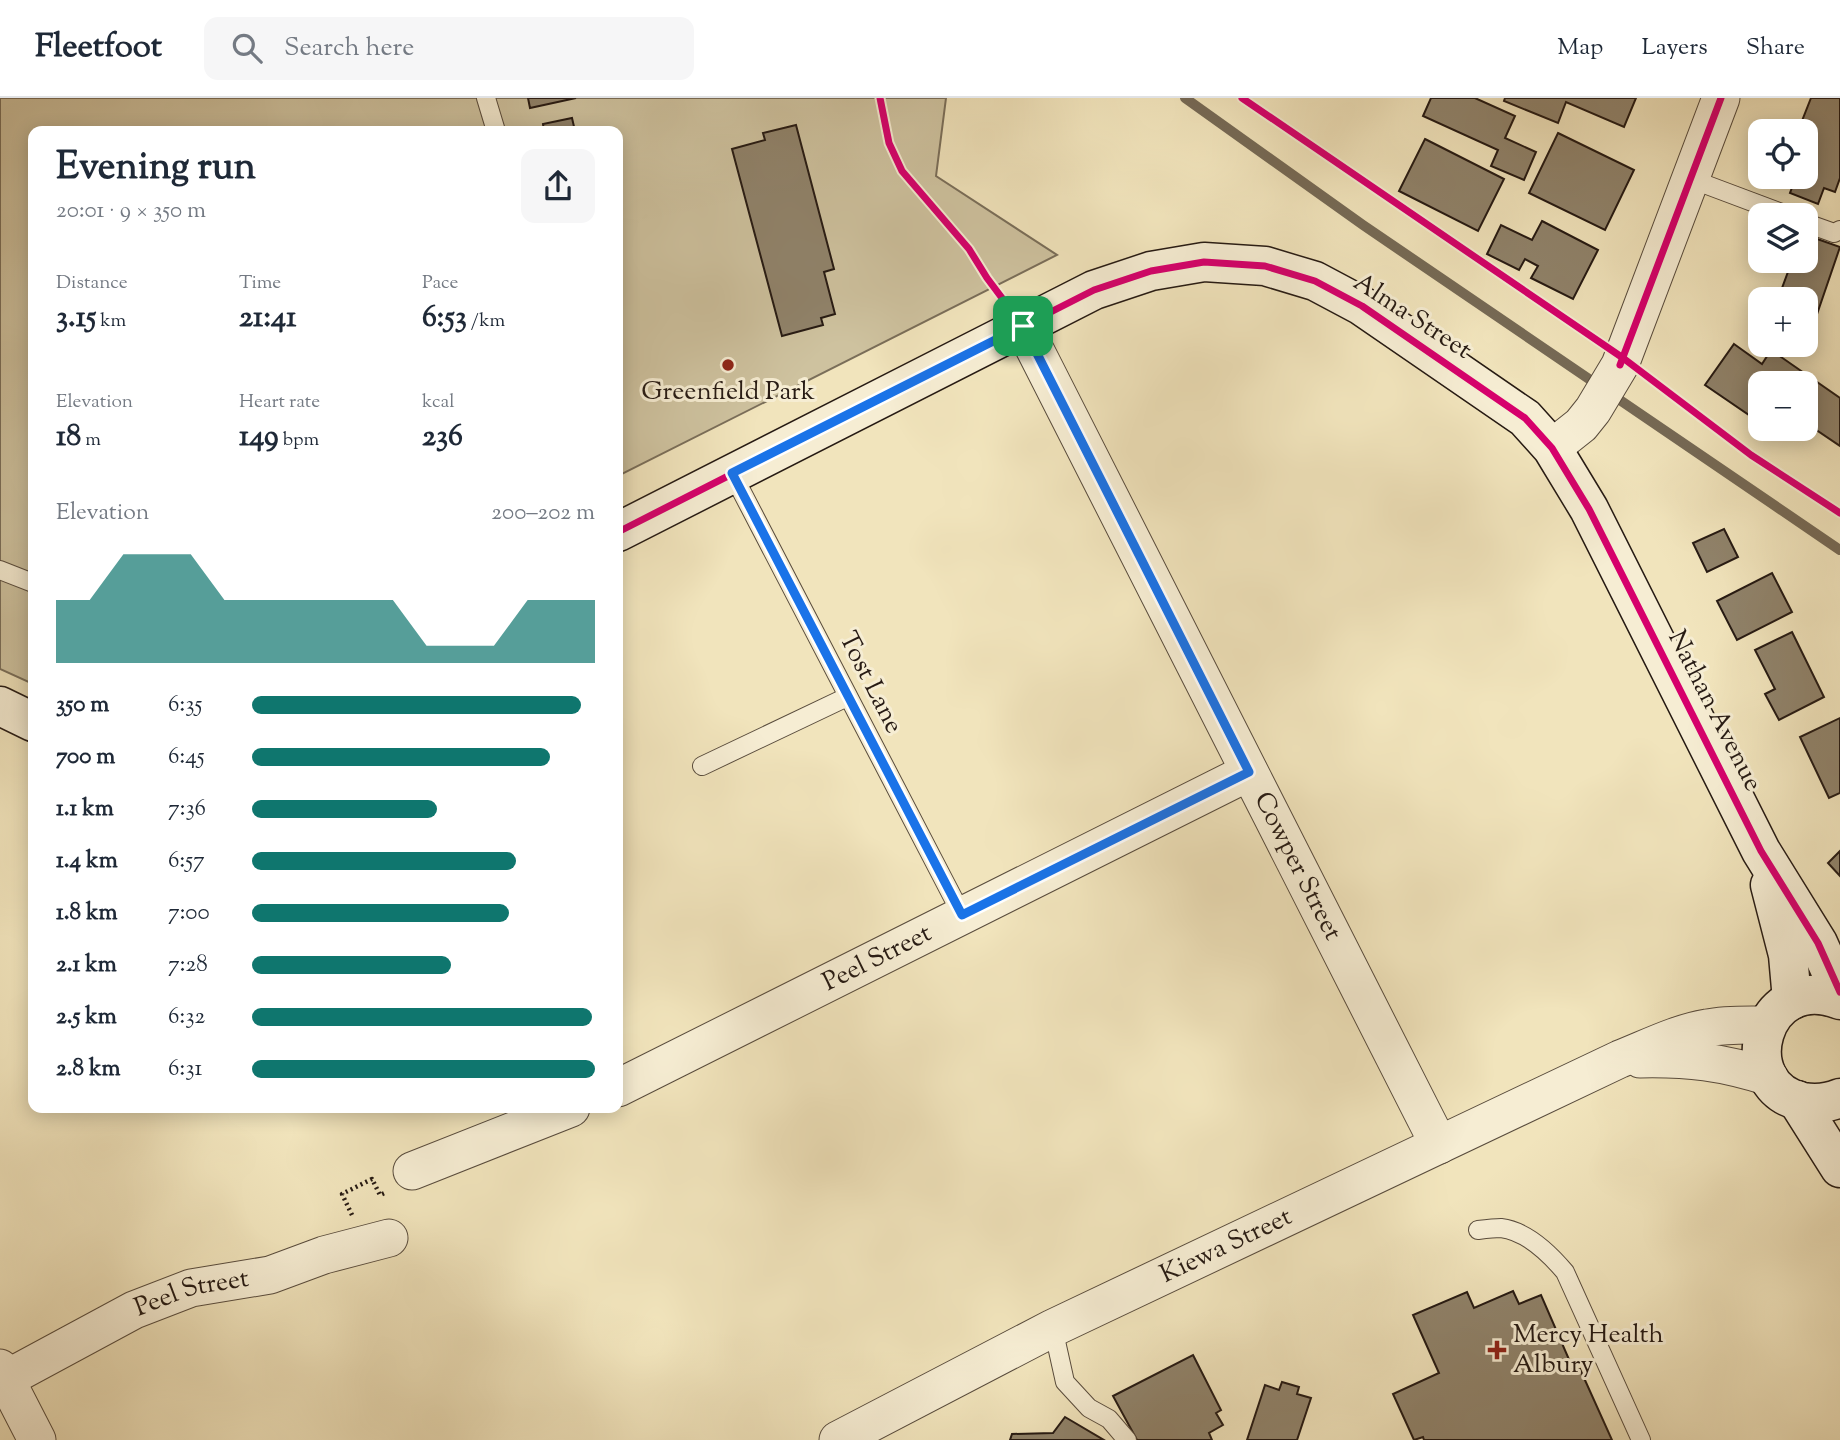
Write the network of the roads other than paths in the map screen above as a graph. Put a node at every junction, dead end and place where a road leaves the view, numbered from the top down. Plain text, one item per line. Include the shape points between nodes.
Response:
1 (486, 98) edge
2 (1721, 98) edge
3 (494, 126) edge
4 (1690, 179) junction
5 (1755, 203) edge
6 (1818, 227) edge
7 (1840, 230) edge
8 (1023, 326) junction
9 (1552, 448) junction
10 (732, 473) junction
11 (623, 525) edge
12 (0, 570) edge
13 (28, 581) edge
14 (847, 696) junction
15 (0, 706) edge
16 (28, 720) edge
17 (702, 766) dead end
18 (1249, 772) junction
19 (1761, 851) junction
20 (962, 915) junction
21 (1840, 992) edge
22 (1840, 1000) edge
23 (1779, 1012) junction
24 (1620, 1059) junction
25 (623, 1085) edge
26 (1783, 1089) junction
27 (1840, 1098) edge
28 (559, 1113) edge
29 (1439, 1145) junction
30 (1840, 1168) edge
31 (402, 1181) road end
32 (1478, 1230) dead end
33 (389, 1238) dead end
34 (1053, 1328) junction
35 (3, 1374) edge
36 (37, 1440) edge
37 (838, 1440) edge
38 (1127, 1440) edge
39 (1641, 1440) edge

1 - 3 lane
2 - 4 street
4 - 5 lane
4 - 9 street via 1620,365 1581,425
6 - 7 lane via 1834,233
8 - 9 street, Alma Street via 1094,290 1151,271 1204,262 1265,266 1315,281 1362,306 1525,418
8 - 10 street, Alma Street
8 - 18 street, Cowper Street
9 - 19 street, Nathan Avenue via 1589,509
10 - 11 street, Alma Street
10 - 14 lane, Tost Lane
12 - 13 lane
14 - 17 lane
14 - 20 lane, Tost Lane
15 - 16 street
18 - 20 street, Peel Street
18 - 29 street, Cowper Street
19 - 21 street, Nathan Avenue via 1818,943
19 - 23 street, Nathan Avenue via 1788,955
20 - 25 street, Peel Street
22 - 23 street via 1809,995
23 - 24 street, Kiewa Street via 1684,1034
23 - 26 street, Nathan Avenue via 1762,1042 1763,1060
24 - 26 street, Kiewa Street via 1688,1058 1731,1065
24 - 29 street, Kiewa Street
26 - 27 street via 1815,1104
26 - 30 street
28 - 31 street
29 - 34 street, Kiewa Street
32 - 39 lane via 1513,1231 1550,1254 1565,1272
33 - 35 street, Peel Street via 270,1275 191,1288 134,1310
34 - 37 street, Kiewa Street
34 - 38 lane via 1065,1382
35 - 36 street

